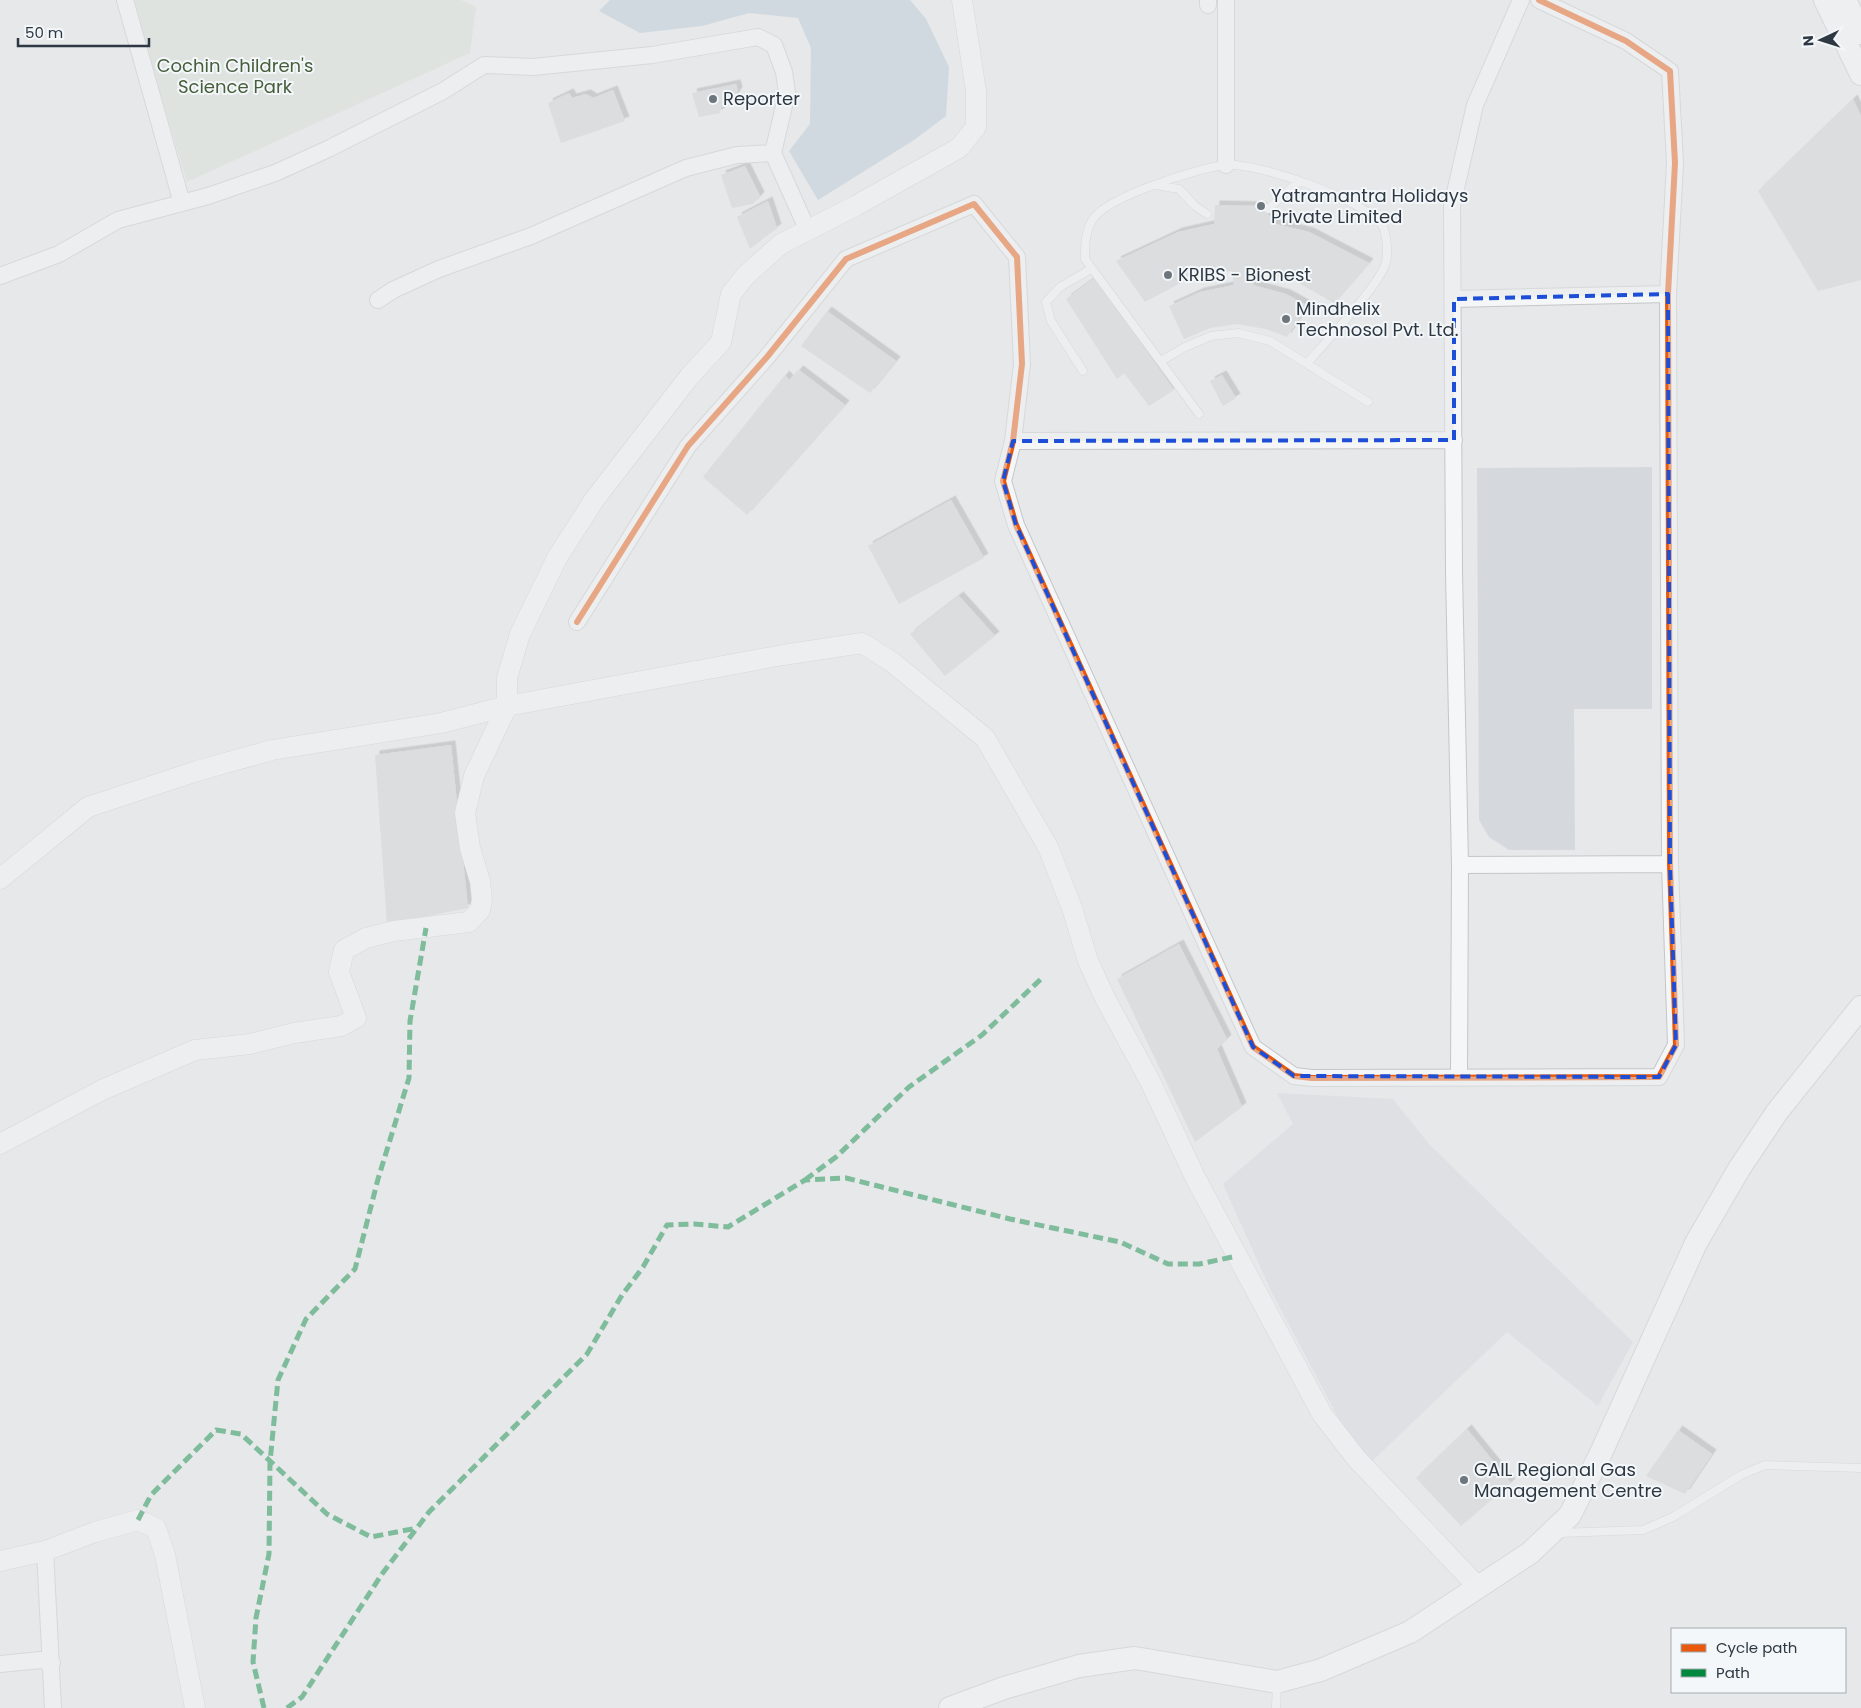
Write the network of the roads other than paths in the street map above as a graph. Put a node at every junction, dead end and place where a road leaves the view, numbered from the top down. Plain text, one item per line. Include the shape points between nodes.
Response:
1 (125, 0) edge
2 (962, 0) edge
3 (1226, 0) edge
4 (1521, 0) edge
5 (1539, 0) edge
6 (1825, 0) edge
7 (1846, 0) edge
8 (1861, 33) edge
9 (1861, 74) edge
10 (773, 153) junction
11 (1226, 165) junction
12 (1299, 181) junction
13 (1154, 184) junction
14 (182, 203) junction
15 (1268, 209) dead end
16 (1207, 214) dead end
17 (808, 231) junction
18 (1091, 269) junction
19 (0, 276) edge
20 (1668, 294) junction
21 (1454, 298) junction
22 (378, 300) dead end
23 (1160, 361) junction
24 (1307, 363) junction
25 (1083, 371) dead end
26 (1368, 402) dead end
27 (1199, 414) dead end
28 (1454, 440) junction
29 (1013, 441) junction
30 (577, 622) dead end
31 (507, 706) junction
32 (1670, 864) junction
33 (1460, 865) junction
34 (0, 879) edge
35 (1861, 1007) edge
36 (1459, 1077) junction
37 (0, 1144) edge
38 (1861, 1468) edge
39 (1552, 1533) junction
40 (46, 1552) junction
41 (0, 1560) edge
42 (1479, 1588) junction
43 (52, 1663) junction
44 (0, 1664) edge
45 (1277, 1682) junction
46 (53, 1708) edge
47 (195, 1708) edge
48 (950, 1708) edge
49 (1276, 1708) edge

1 - 14 street
2 - 17 street via 976,91 976,126 959,148
3 - 11 street
4 - 21 street via 1475,105 1452,206
5 - 20 street via 1626,40 1670,70 1674,162
6 - 9 main road
7 - 8 main road
10 - 14 street via 786,93 784,72 774,45 758,37 652,55 533,67 484,65 442,91 328,149 275,173
10 - 17 street
10 - 22 street via 737,155 686,168 531,236 439,269
11 - 12 lane
11 - 13 lane
12 - 15 lane
12 - 24 lane via 1368,212 1382,226 1386,244 1386,263 1373,283
13 - 16 lane via 1179,189
13 - 18 lane via 1114,201 1094,218 1084,240 1085,259
14 - 19 street via 118,220 59,254
17 - 31 street via 781,244 746,275 731,294 721,342 689,377 594,500 557,558 520,634 507,678
18 - 23 lane
18 - 25 lane via 1060,287 1046,302 1051,321
20 - 21 street
20 - 32 street
21 - 28 street
23 - 24 lane via 1211,336 1238,333 1270,341
23 - 27 lane
24 - 26 lane
28 - 29 street
28 - 33 street
29 - 30 street via 1022,364 1017,256 974,204 846,259 767,357 688,446
29 - 36 street via 1003,481 1016,525 1254,1047 1294,1076
31 - 34 street via 441,723 272,750 88,807
31 - 37 street via 474,776 465,813 482,900 480,910 469,922 394,931 366,938 344,950 339,972 356,1018 341,1026 250,1044 195,1050 102,1090
31 - 42 street via 862,643 892,662 985,738 1048,847 1088,961 1106,1000 1150,1081 1195,1177 1322,1414 1356,1458
32 - 33 street
32 - 36 street via 1676,1045 1659,1077
33 - 36 street
35 - 39 main road via 1777,1112 1739,1169 1696,1243 1570,1514
38 - 39 lane via 1765,1466 1741,1475 1673,1517 1643,1530
39 - 42 main road via 1530,1553
40 - 41 street
40 - 43 street
40 - 47 street via 95,1532 138,1520 156,1528 165,1555
42 - 45 main road via 1410,1632 1321,1670
43 - 44 street via 40,1660
43 - 46 street
45 - 48 main road via 1135,1658 1079,1666
45 - 49 lane

